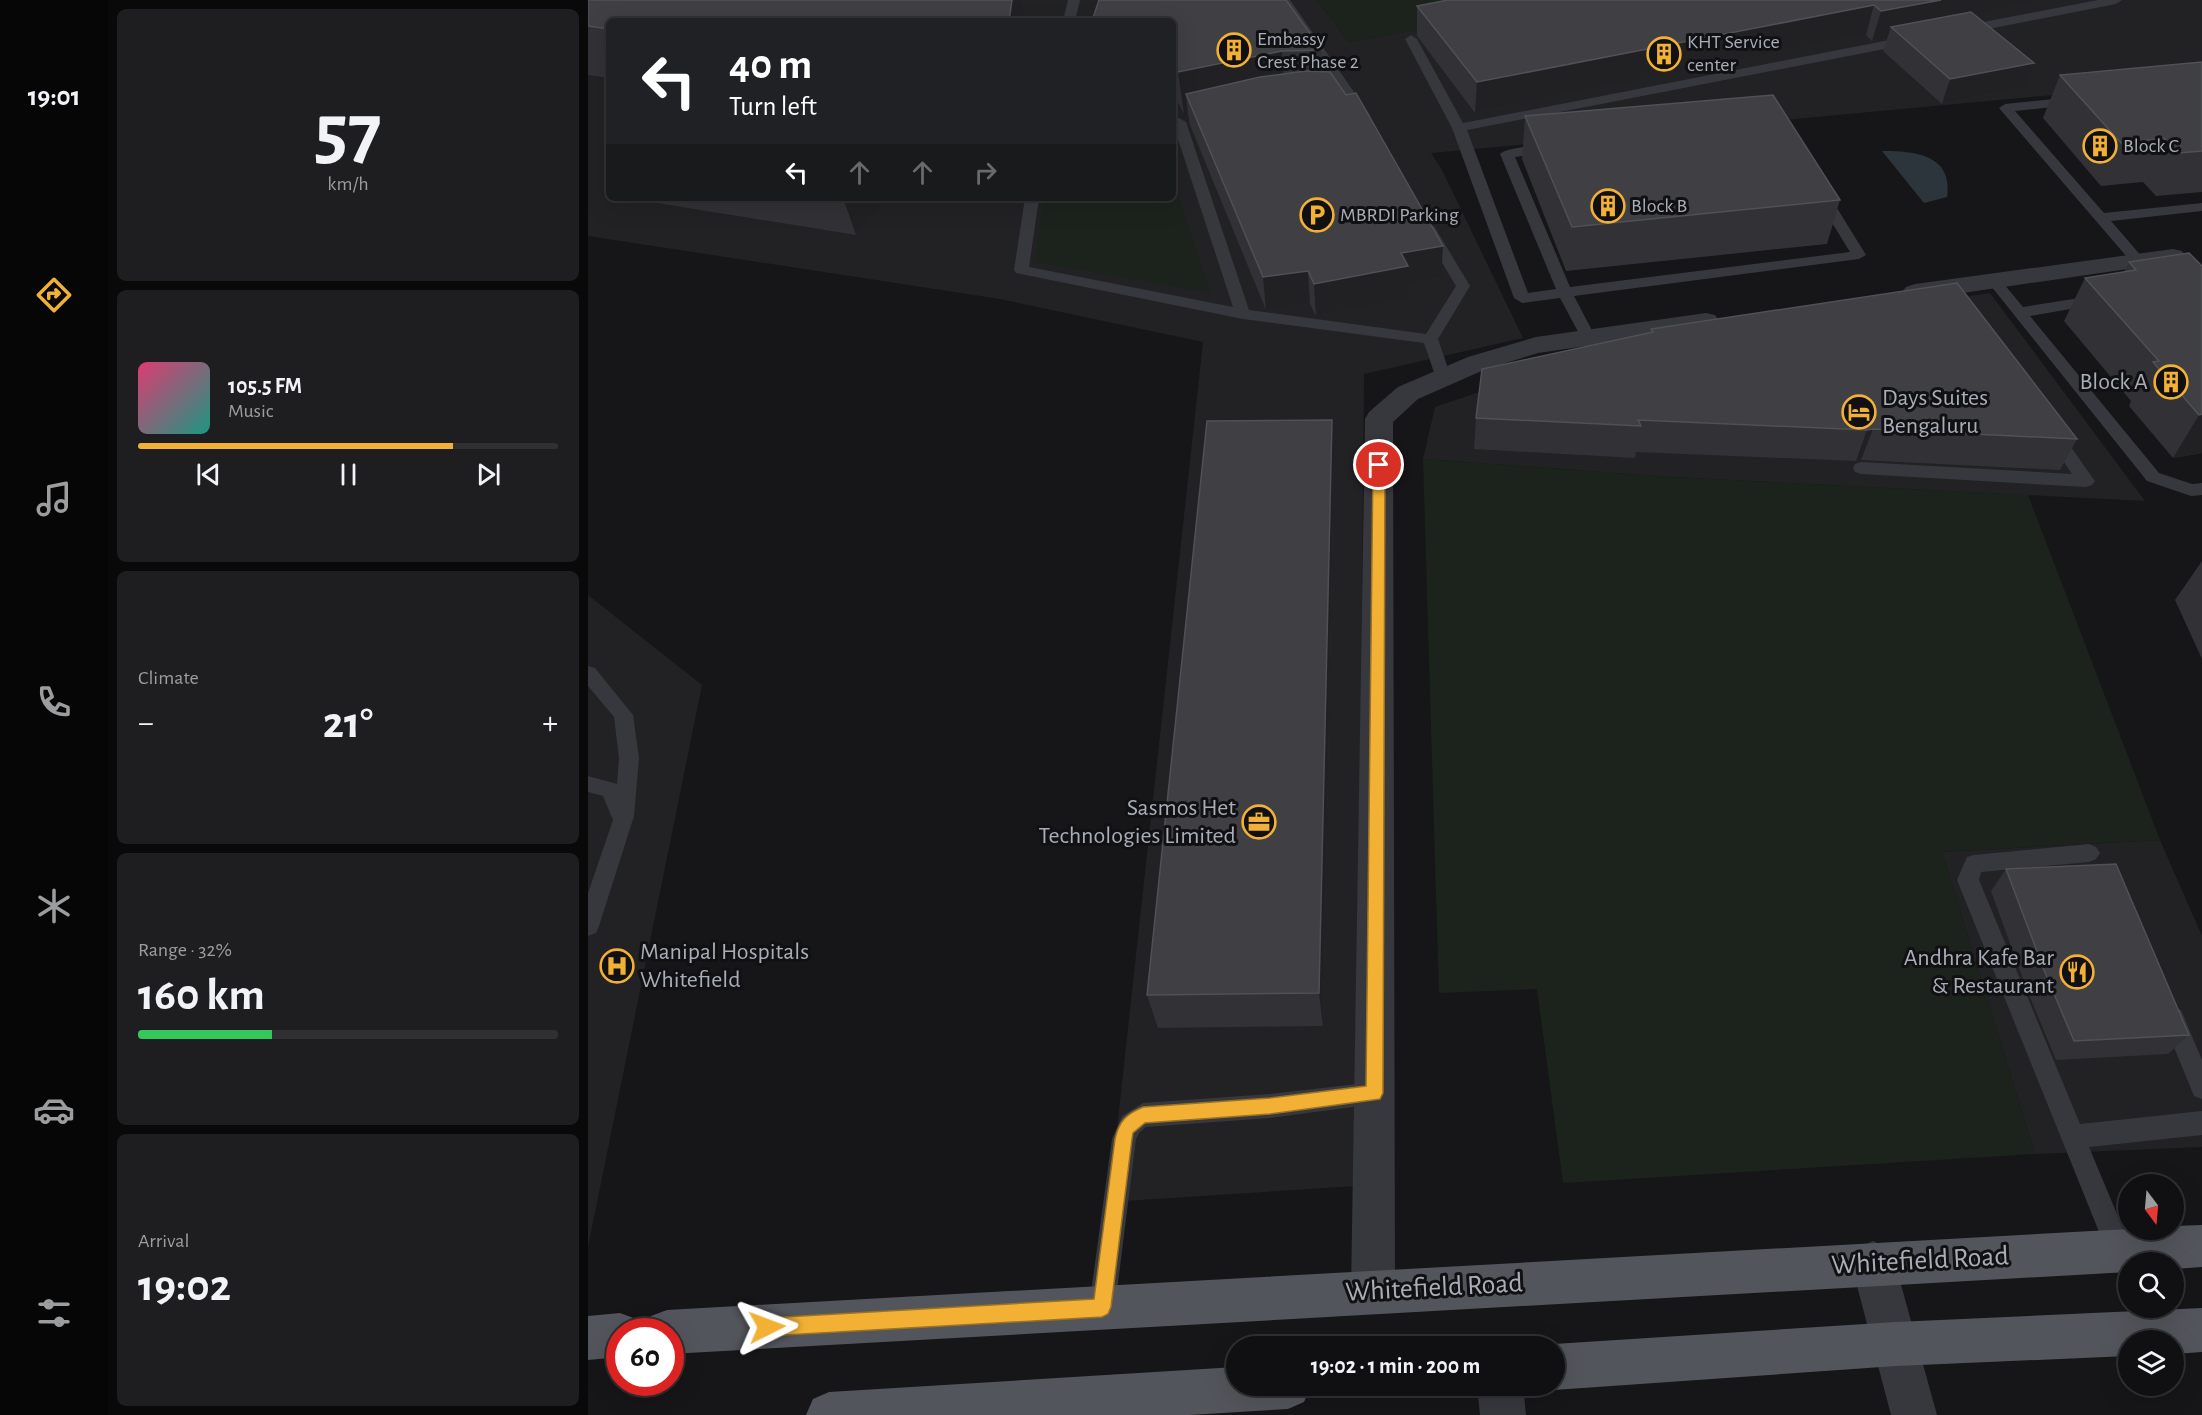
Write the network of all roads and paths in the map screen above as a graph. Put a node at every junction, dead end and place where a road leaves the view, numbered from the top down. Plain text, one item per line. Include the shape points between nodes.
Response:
1 (1074, 0) edge
2 (1284, 0) edge
3 (2116, 0) edge
4 (1070, 18) edge
5 (1952, 32) edge
6 (1928, 37) edge
7 (1411, 39) dead end
8 (1332, 96) edge
9 (1353, 99) junction
10 (2086, 100) edge
11 (1181, 121) edge
12 (1371, 128) edge
13 (1459, 128) junction
14 (1566, 147) edge
15 (1816, 185) edge
16 (1032, 201) edge
17 (2202, 207) edge
18 (1423, 217) edge
19 (2100, 218) junction
20 (2184, 255) edge
21 (2138, 261) junction
22 (1994, 281) junction
23 (1565, 292) junction
24 (1890, 295) edge
25 (2111, 298) edge
26 (2018, 313) junction
27 (1244, 314) junction
28 (1727, 318) edge
29 (1588, 338) junction
30 (1430, 339) junction
31 (1443, 377) junction
32 (2045, 423) edge
33 (1861, 468) edge
34 (2202, 489) edge
35 (588, 673) edge
36 (588, 784) edge
37 (623, 820) junction
38 (2089, 853) dead end
39 (588, 926) edge
40 (2166, 1002) edge
41 (2202, 1088) edge
42 (1375, 1093) junction
43 (2202, 1123) edge
44 (2073, 1137) junction
45 (2202, 1246) edge
46 (2119, 1250) junction
47 (1873, 1263) junction
48 (1373, 1291) junction
49 (1102, 1307) junction
50 (2202, 1330) edge
51 (684, 1331) edge
52 (606, 1336) edge
53 (588, 1338) edge
54 (1896, 1344) junction
55 (1565, 1366) edge
56 (1226, 1396) edge
57 (1501, 1396) edge
58 (1166, 1405) edge
59 (829, 1415) edge
60 (1503, 1415) edge
61 (1914, 1415) edge

1 - 4 lane
2 - 9 lane
3 - 5 lane
6 - 13 lane
7 - 13 lane
8 - 9 lane
9 - 12 lane
10 - 19 lane via 2005,108
11 - 27 lane
13 - 23 lane via 1522,298
14 - 23 lane via 1507,154
15 - 23 lane via 1859,255
16 - 27 lane via 1021,270
17 - 19 lane
18 - 30 lane via 1463,286
19 - 21 lane
20 - 21 street
21 - 22 street
22 - 24 street via 1953,294
22 - 26 lane
23 - 29 lane
25 - 26 lane
26 - 34 lane via 2153,477 2192,490
27 - 30 lane
28 - 29 street
29 - 31 street via 1536,345
30 - 31 lane
31 - 42 street via 1408,393 1379,419
32 - 33 lane via 2086,481
35 - 37 lane via 624,715 629,758
36 - 37 lane via 610,790
37 - 39 lane
38 - 44 lane via 1974,864 1968,880
40 - 41 lane
42 - 48 street
42 - 49 lane via 1270,1106 1143,1115 1133,1121 1124,1139
43 - 44 lane
44 - 46 lane
45 - 46 main road, Whitefield Road
46 - 47 main road, Whitefield Road
47 - 48 main road, Whitefield Road
47 - 54 street
48 - 49 main road, Whitefield Road
49 - 51 main road, Whitefield Road
50 - 54 main road
52 - 53 main road
54 - 55 main road
54 - 61 street
56 - 58 main road
57 - 60 street
58 - 59 main road

